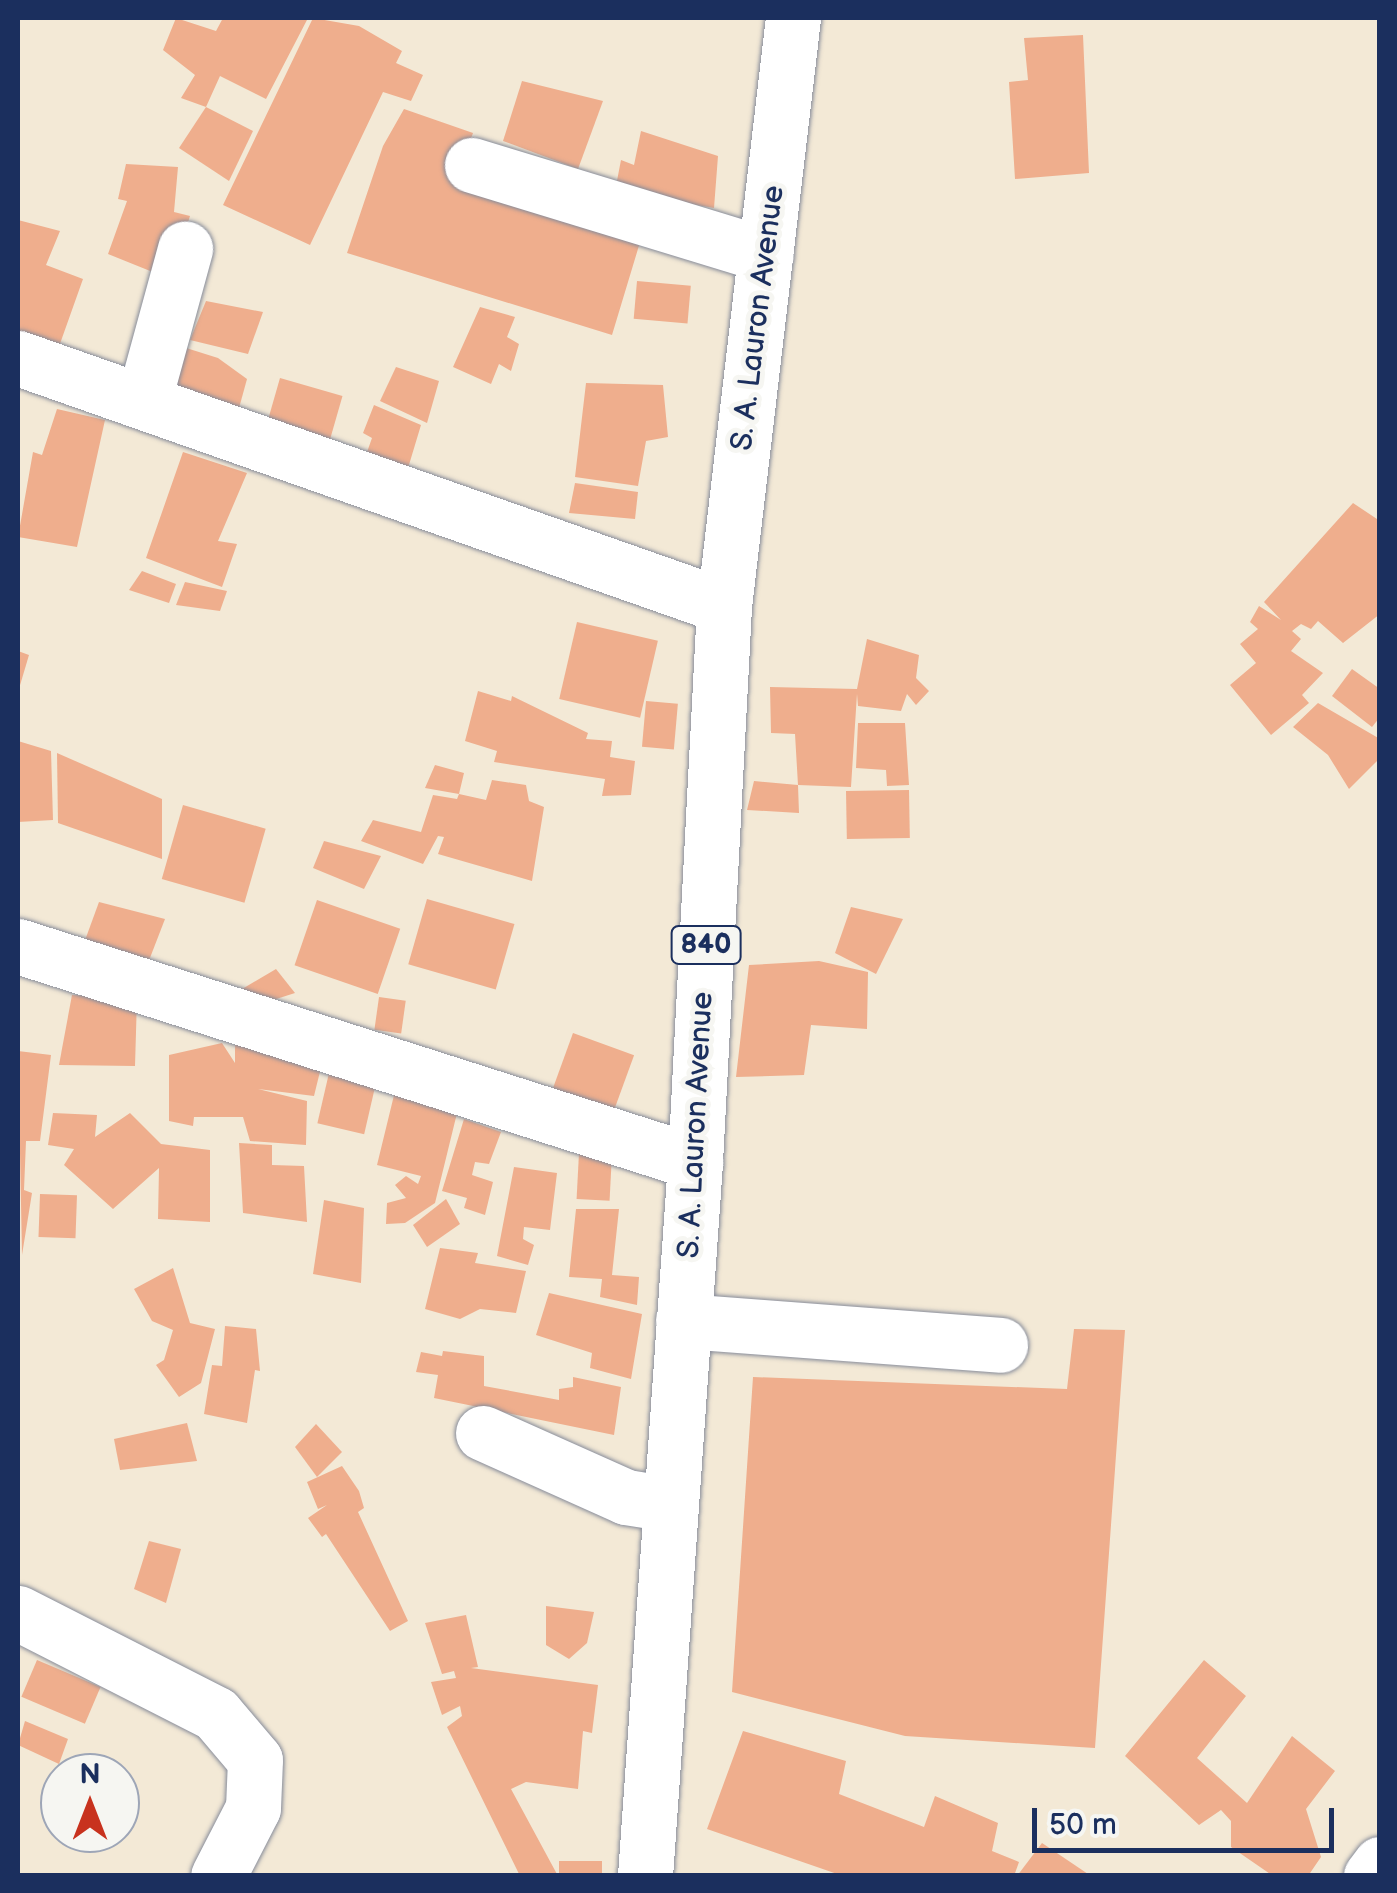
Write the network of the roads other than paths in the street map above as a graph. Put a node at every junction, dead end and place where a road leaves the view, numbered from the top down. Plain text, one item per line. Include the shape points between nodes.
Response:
1 (793, 18) edge
2 (472, 165) dead end
3 (184, 249) dead end
4 (766, 255) junction
5 (18, 358) edge
6 (144, 399) junction
7 (724, 606) junction
8 (18, 946) edge
9 (695, 1162) junction
10 (684, 1320) junction
11 (1000, 1344) dead end
12 (483, 1433) dead end
13 (670, 1504) junction
14 (18, 1613) edge
15 (1380, 1864) edge
16 (218, 1876) edge
17 (645, 1876) edge
18 (1371, 1876) edge

1 - 4 main road, S. A. Lauron Avenue / 840
2 - 4 main road
3 - 6 main road
4 - 7 main road, S. A. Lauron Avenue / 840
5 - 6 main road
6 - 7 main road
7 - 9 main road, S. A. Lauron Avenue / 840
8 - 9 main road
9 - 10 main road, S. A. Lauron Avenue / 840
10 - 11 main road
10 - 13 main road, S. A. Lauron Avenue / 840
12 - 13 main road via 626,1497
13 - 17 main road, S. A. Lauron Avenue / 840
14 - 16 main road via 216,1714 254,1760 252,1808
15 - 18 main road

